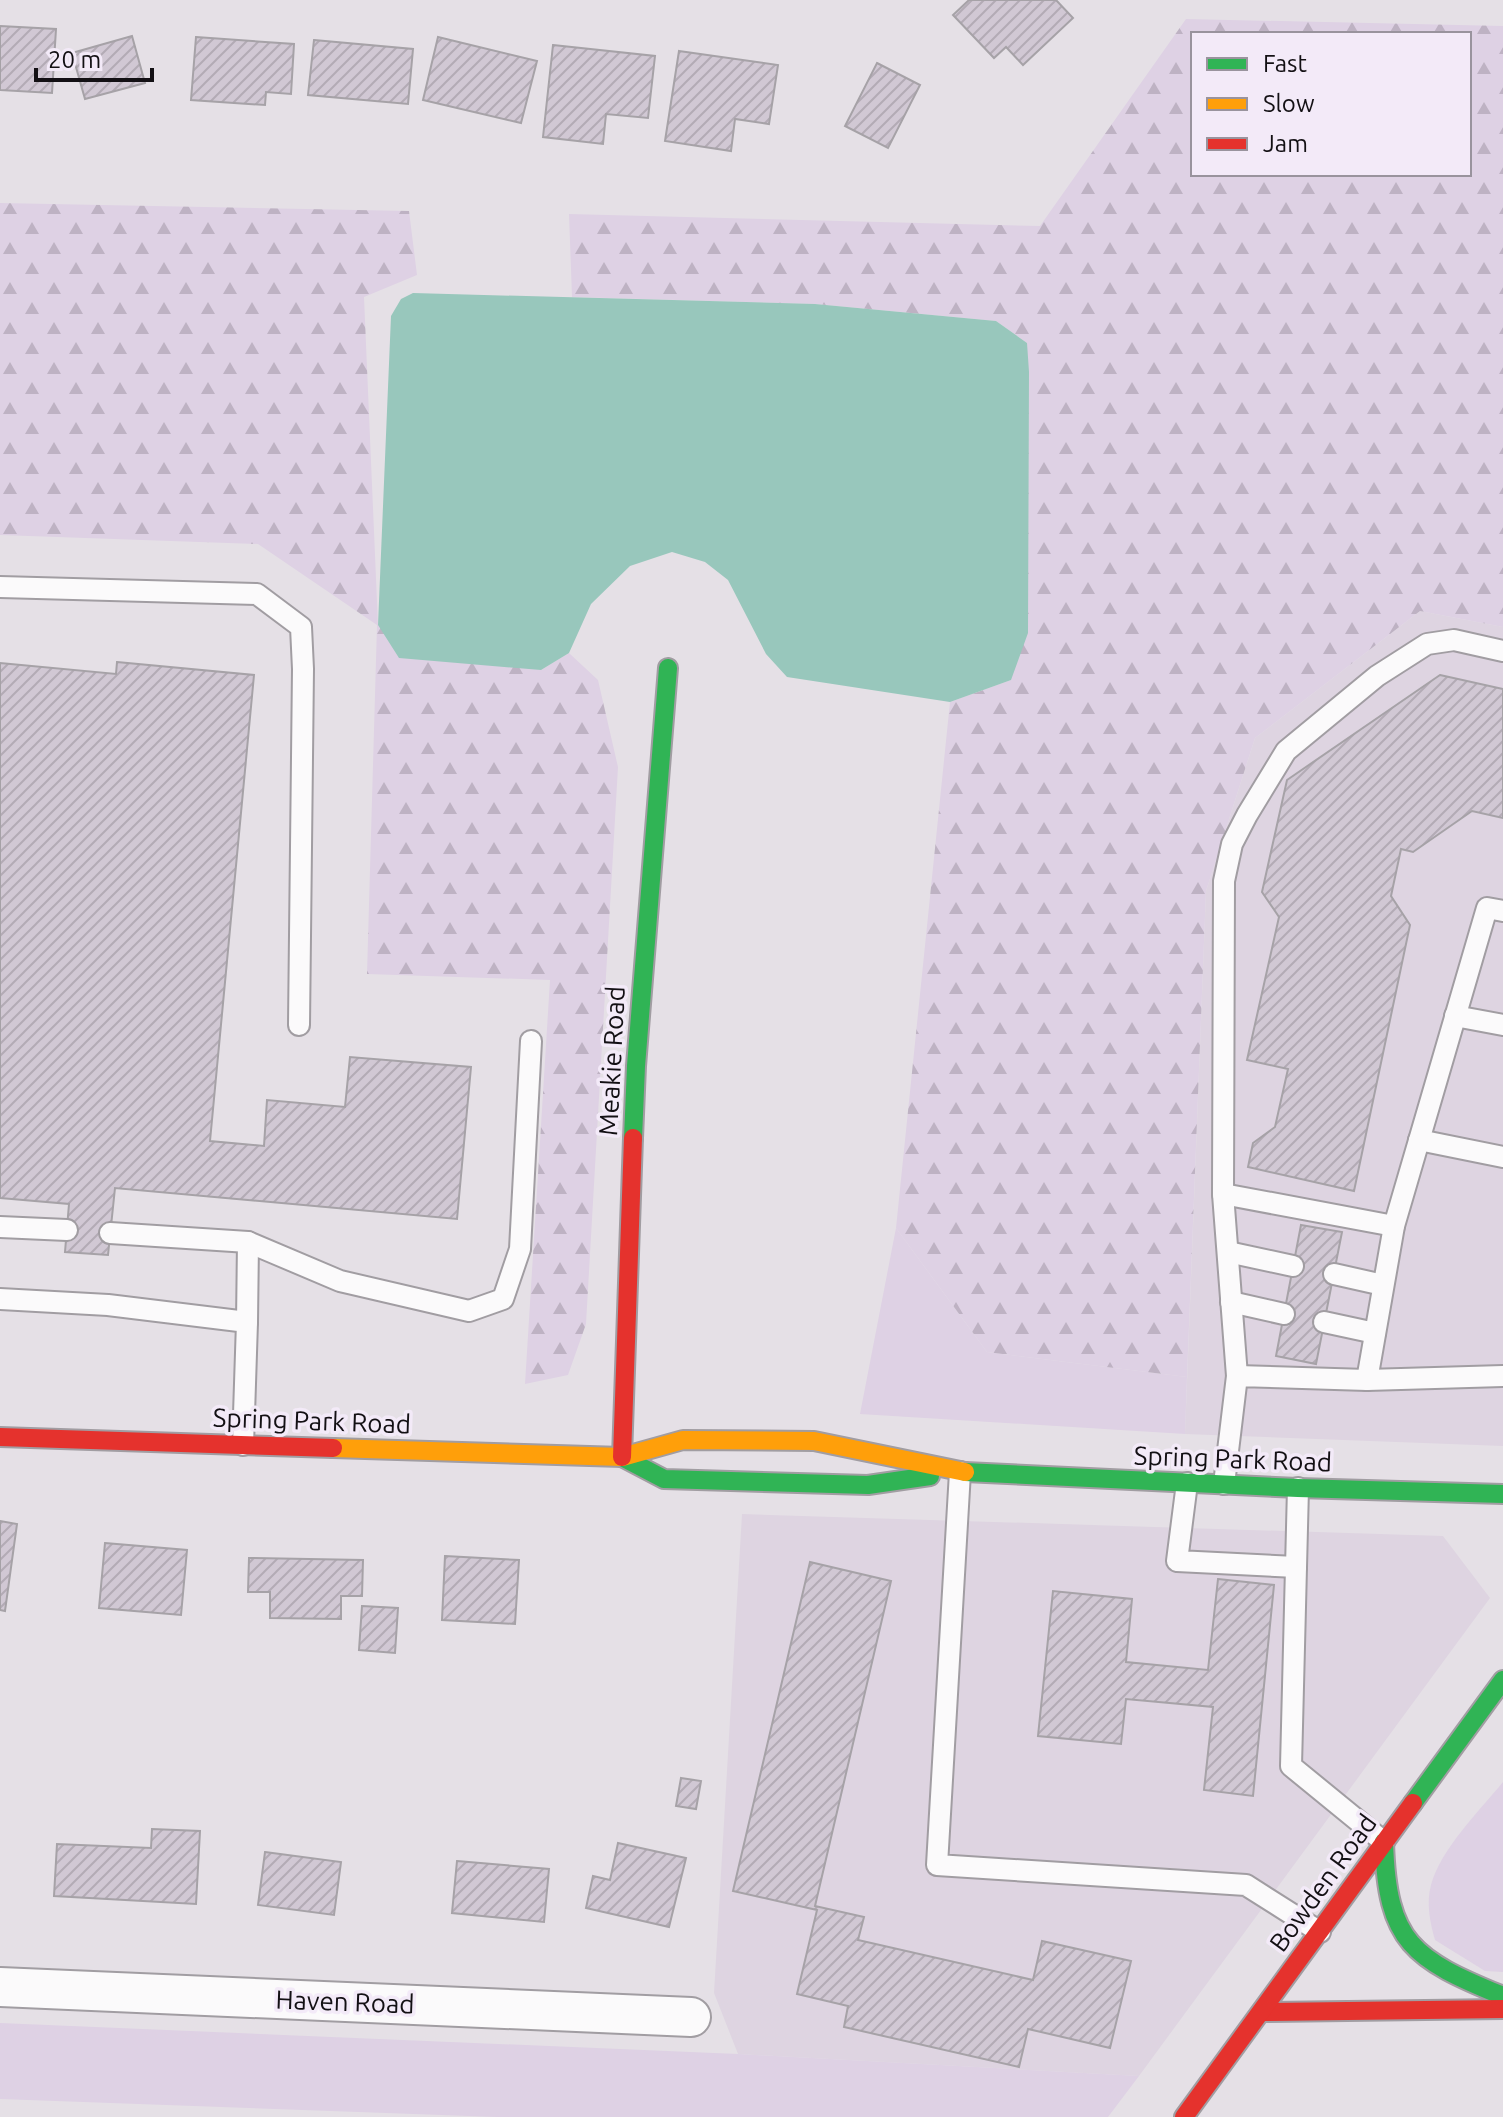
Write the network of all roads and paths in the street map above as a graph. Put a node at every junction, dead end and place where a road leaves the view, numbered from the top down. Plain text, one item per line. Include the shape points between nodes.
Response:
1 (0, 587) edge
2 (1503, 651) edge
3 (668, 668) dead end
4 (1503, 911) edge
5 (1455, 1016) junction
6 (299, 1025) dead end
7 (1503, 1025) edge
8 (531, 1041) dead end
9 (1419, 1140) junction
10 (1503, 1157) edge
11 (1223, 1194) junction
12 (1394, 1226) junction
13 (0, 1227) edge
14 (67, 1230) dead end
15 (110, 1233) dead end
16 (248, 1242) junction
17 (1228, 1252) junction
18 (1293, 1266) dead end
19 (1334, 1274) dead end
20 (1383, 1285) junction
21 (0, 1299) edge
22 (1231, 1302) junction
23 (1284, 1314) dead end
24 (247, 1322) junction
25 (1324, 1322) dead end
26 (1375, 1333) junction
27 (1237, 1376) junction
28 (1503, 1376) edge
29 (1367, 1380) junction
30 (0, 1437) edge
31 (243, 1445) junction
32 (622, 1457) junction
33 (960, 1472) junction
34 (1187, 1483) junction
35 (1224, 1484) junction
36 (1298, 1488) junction
37 (1503, 1494) edge
38 (1296, 1567) junction
39 (1503, 1680) edge
40 (1384, 1842) junction
41 (1320, 1932) junction
42 (0, 1987) edge
43 (1503, 1996) edge
44 (1503, 2009) edge
45 (1262, 2012) junction
46 (691, 2017) dead end
47 (1184, 2117) edge

1 - 6 lane via 257,594 301,627
2 - 11 lane via 1454,640 1427,644 1377,676 1286,751 1232,844 1224,881
3 - 32 main road, Meakie Road via 636,1066
4 - 5 lane via 1487,908
5 - 7 lane
5 - 9 lane
8 - 16 lane via 520,1249 503,1299 469,1311 340,1281
9 - 10 lane
9 - 12 lane
11 - 12 lane
11 - 17 lane
12 - 20 lane
13 - 14 lane
15 - 16 lane
16 - 24 lane
17 - 18 lane
17 - 22 lane
19 - 20 lane
20 - 26 lane
21 - 24 lane via 108,1305
22 - 23 lane
22 - 27 lane
24 - 31 lane
25 - 26 lane
26 - 29 lane
27 - 29 lane
27 - 35 lane
28 - 29 lane
30 - 31 main road, Spring Park Road
31 - 32 main road, Spring Park Road
32 - 33 main road, Spring Park Road via 683,1440 814,1441
32 - 33 main road, Spring Park Road via 664,1479 868,1485
33 - 34 main road, Spring Park Road
33 - 41 lane via 937,1865 1246,1885
34 - 35 main road, Spring Park Road
34 - 38 lane via 1177,1561
35 - 36 main road, Spring Park Road
36 - 37 main road, Spring Park Road
36 - 38 lane
38 - 40 lane via 1291,1766
39 - 40 main road, Bowden Road
40 - 41 main road, Bowden Road
40 - 43 main road via 1386,1888 1396,1923 1421,1952 1453,1976
41 - 45 main road, Bowden Road
42 - 46 street, Haven Road
44 - 45 main road
45 - 47 main road, Bowden Road

